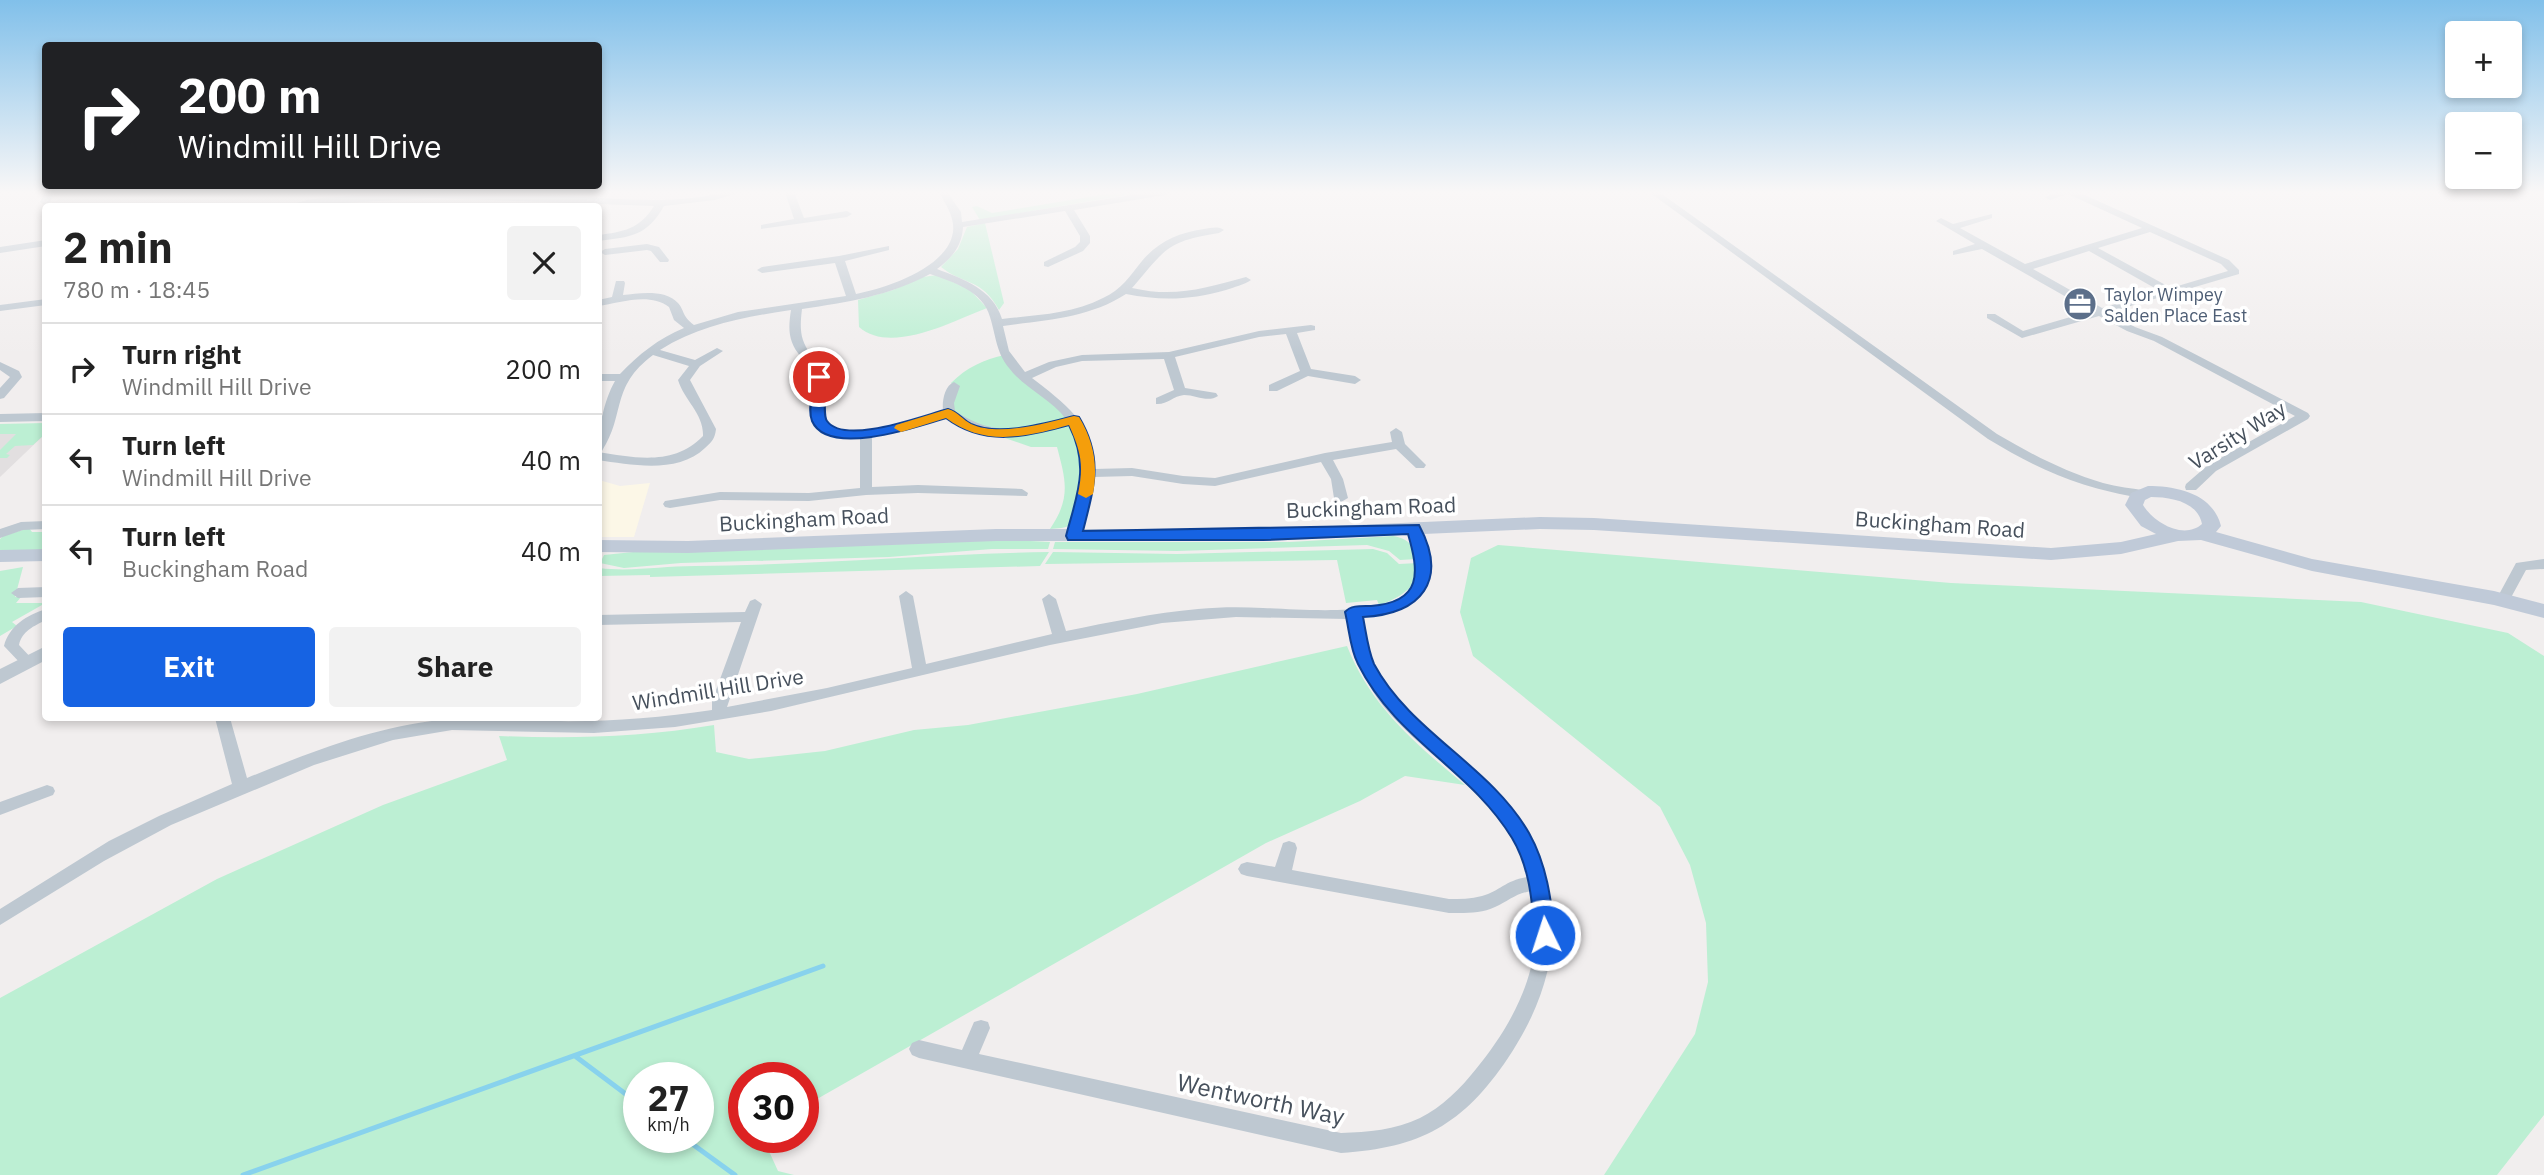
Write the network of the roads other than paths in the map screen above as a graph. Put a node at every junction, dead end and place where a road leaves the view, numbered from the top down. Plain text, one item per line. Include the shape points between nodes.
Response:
1 (21, 247) edge
2 (604, 247) edge
3 (885, 247) dead end
4 (955, 247) edge
5 (1082, 247) edge
6 (1163, 247) edge
7 (1730, 247) edge
8 (1977, 247) edge
9 (1986, 247) edge
10 (2089, 247) joint
11 (2192, 247) edge
12 (0, 250) edge
13 (605, 252) junction
14 (1956, 253) dead end
15 (839, 259) junction
16 (602, 260) edge
17 (664, 260) dead end
18 (1048, 264) dead end
19 (2024, 268) junction
20 (762, 270) dead end
21 (930, 270) junction
22 (1246, 280) dead end
23 (620, 283) dead end
24 (1124, 290) junction
25 (2169, 292) junction
26 (852, 299) junction
27 (617, 300) junction
28 (602, 302) edge
29 (42, 303) edge
30 (797, 305) junction
31 (0, 308) edge
32 (2102, 312) junction
33 (1991, 316) dead end
34 (997, 323) junction
35 (1311, 328) dead end
36 (692, 329) junction
37 (1290, 330) junction
38 (652, 351) junction
39 (717, 351) dead end
40 (1169, 355) junction
41 (696, 364) junction
42 (9, 366) edge
43 (1306, 372) junction
44 (602, 377) edge
45 (623, 378) junction
46 (1023, 378) junction
47 (1354, 380) dead end
48 (954, 386) dead end
49 (1273, 388) dead end
50 (1181, 391) junction
51 (0, 395) edge
52 (1212, 397) dead end
53 (1160, 401) dead end
54 (948, 413) junction
55 (42, 417) edge
56 (0, 418) edge
57 (1074, 420) junction
58 (866, 435) junction
59 (602, 441) edge
60 (602, 456) edge
61 (1325, 457) junction
62 (1420, 465) dead end
63 (1090, 473) junction
64 (2191, 487) dead end
65 (866, 491) junction
66 (1022, 493) dead end
67 (1341, 498) dead end
68 (2138, 499) junction
69 (670, 504) dead end
70 (2145, 521) junction
71 (42, 525) edge
72 (2206, 526) junction
73 (1414, 529) junction
74 (3, 530) edge
75 (2180, 535) junction
76 (1074, 536) junction
77 (2144, 544) junction
78 (602, 547) edge
79 (42, 555) edge
80 (0, 556) edge
81 (2544, 564) edge
82 (42, 592) edge
83 (18, 593) dead end
84 (906, 596) dead end
85 (1049, 598) dead end
86 (2503, 600) junction
87 (2544, 611) edge
88 (1353, 612) junction
89 (42, 616) edge
90 (602, 621) edge
91 (1061, 639) junction
92 (42, 654) edge
93 (28, 662) junction
94 (920, 671) junction
95 (0, 677) edge
96 (719, 715) junction
97 (223, 721) edge
98 (437, 722) edge
99 (241, 787) junction
100 (47, 791) dead end
101 (0, 809) edge
102 (1289, 848) dead end
103 (1247, 869) dead end
104 (1282, 875) junction
105 (1540, 883) junction
106 (0, 918) edge
107 (981, 1028) dead end
108 (919, 1049) dead end
109 (967, 1059) junction

1 - 12 street
2 - 13 street
3 - 15 street
4 - 21 street
5 - 18 street
6 - 24 street
7 - 68 street via 1980,427 2044,464
8 - 14 street
9 - 19 street
10 - 19 street
10 - 25 street
11 - 25 street via 2225,262 2235,272
13 - 16 street
13 - 17 street via 648,247 655,248
15 - 20 street
15 - 26 street
19 - 32 street
21 - 26 street via 893,288
21 - 34 street via 979,293
22 - 24 street via 1176,298
23 - 27 street
24 - 34 street via 1102,303 1069,312
25 - 32 street
26 - 30 street
27 - 28 street
27 - 36 street via 662,297
29 - 31 street
30 - 36 street
30 - 58 street via 795,337 819,377 820,422 830,430
32 - 33 street via 2022,335
32 - 64 street, Varsity Way via 2304,416 2212,468
34 - 46 street via 1005,355
35 - 37 street
36 - 38 street
37 - 40 street
37 - 43 street
38 - 41 street
38 - 45 street
39 - 41 street
40 - 46 street via 1082,358 1053,364
40 - 50 street
41 - 60 street via 684,380 709,423 704,444 686,456 659,462
42 - 51 street via 16,377
43 - 47 street
43 - 49 street
44 - 45 street
45 - 59 street via 614,393 609,429
46 - 57 street
48 - 54 street
50 - 52 street
50 - 53 street
54 - 57 street via 966,427 989,434 1041,429
54 - 58 street
55 - 56 street
57 - 63 street via 1085,443
58 - 65 street
61 - 62 street via 1397,439
61 - 63 street via 1215,482 1132,472
61 - 67 street
63 - 76 street
65 - 66 street via 985,486
65 - 69 street via 809,497 751,494 691,505
68 - 70 main road
68 - 72 main road via 2165,492 2183,496 2200,505
70 - 75 main road
70 - 77 main road
71 - 74 street
72 - 75 main road
72 - 86 main road via 2312,565
73 - 76 main road, Buckingham Road
73 - 77 main road, Buckingham Road via 1594,524 2052,554
73 - 88 street, Windmill Hill Drive via 1423,561 1421,585 1397,605
75 - 77 main road, Buckingham Road
76 - 78 main road, Buckingham Road
79 - 80 main road
81 - 86 street via 2521,566
82 - 83 street
84 - 94 street
85 - 91 street
86 - 87 main road
88 - 91 street, Windmill Hill Drive via 1180,616
88 - 105 street, Wentworth Way via 1364,661 1387,698 1499,806 1521,836
89 - 93 street via 12,638 11,646
90 - 96 street via 752,611
91 - 94 street, Windmill Hill Drive
92 - 93 street
93 - 95 street
94 - 96 street, Windmill Hill Drive
96 - 98 street, Windmill Hill Drive via 601,727
97 - 99 street
98 - 99 street, Windmill Hill Drive via 314,757
99 - 106 street, Windmill Hill Drive via 132,837
100 - 101 street
102 - 104 street
103 - 104 street
104 - 105 street via 1449,906 1489,902 1515,886
105 - 109 street, Wentworth Way via 1543,964 1525,1015 1511,1040 1455,1107 1430,1125 1402,1136 1341,1143
107 - 109 street
108 - 109 street, Wentworth Way

